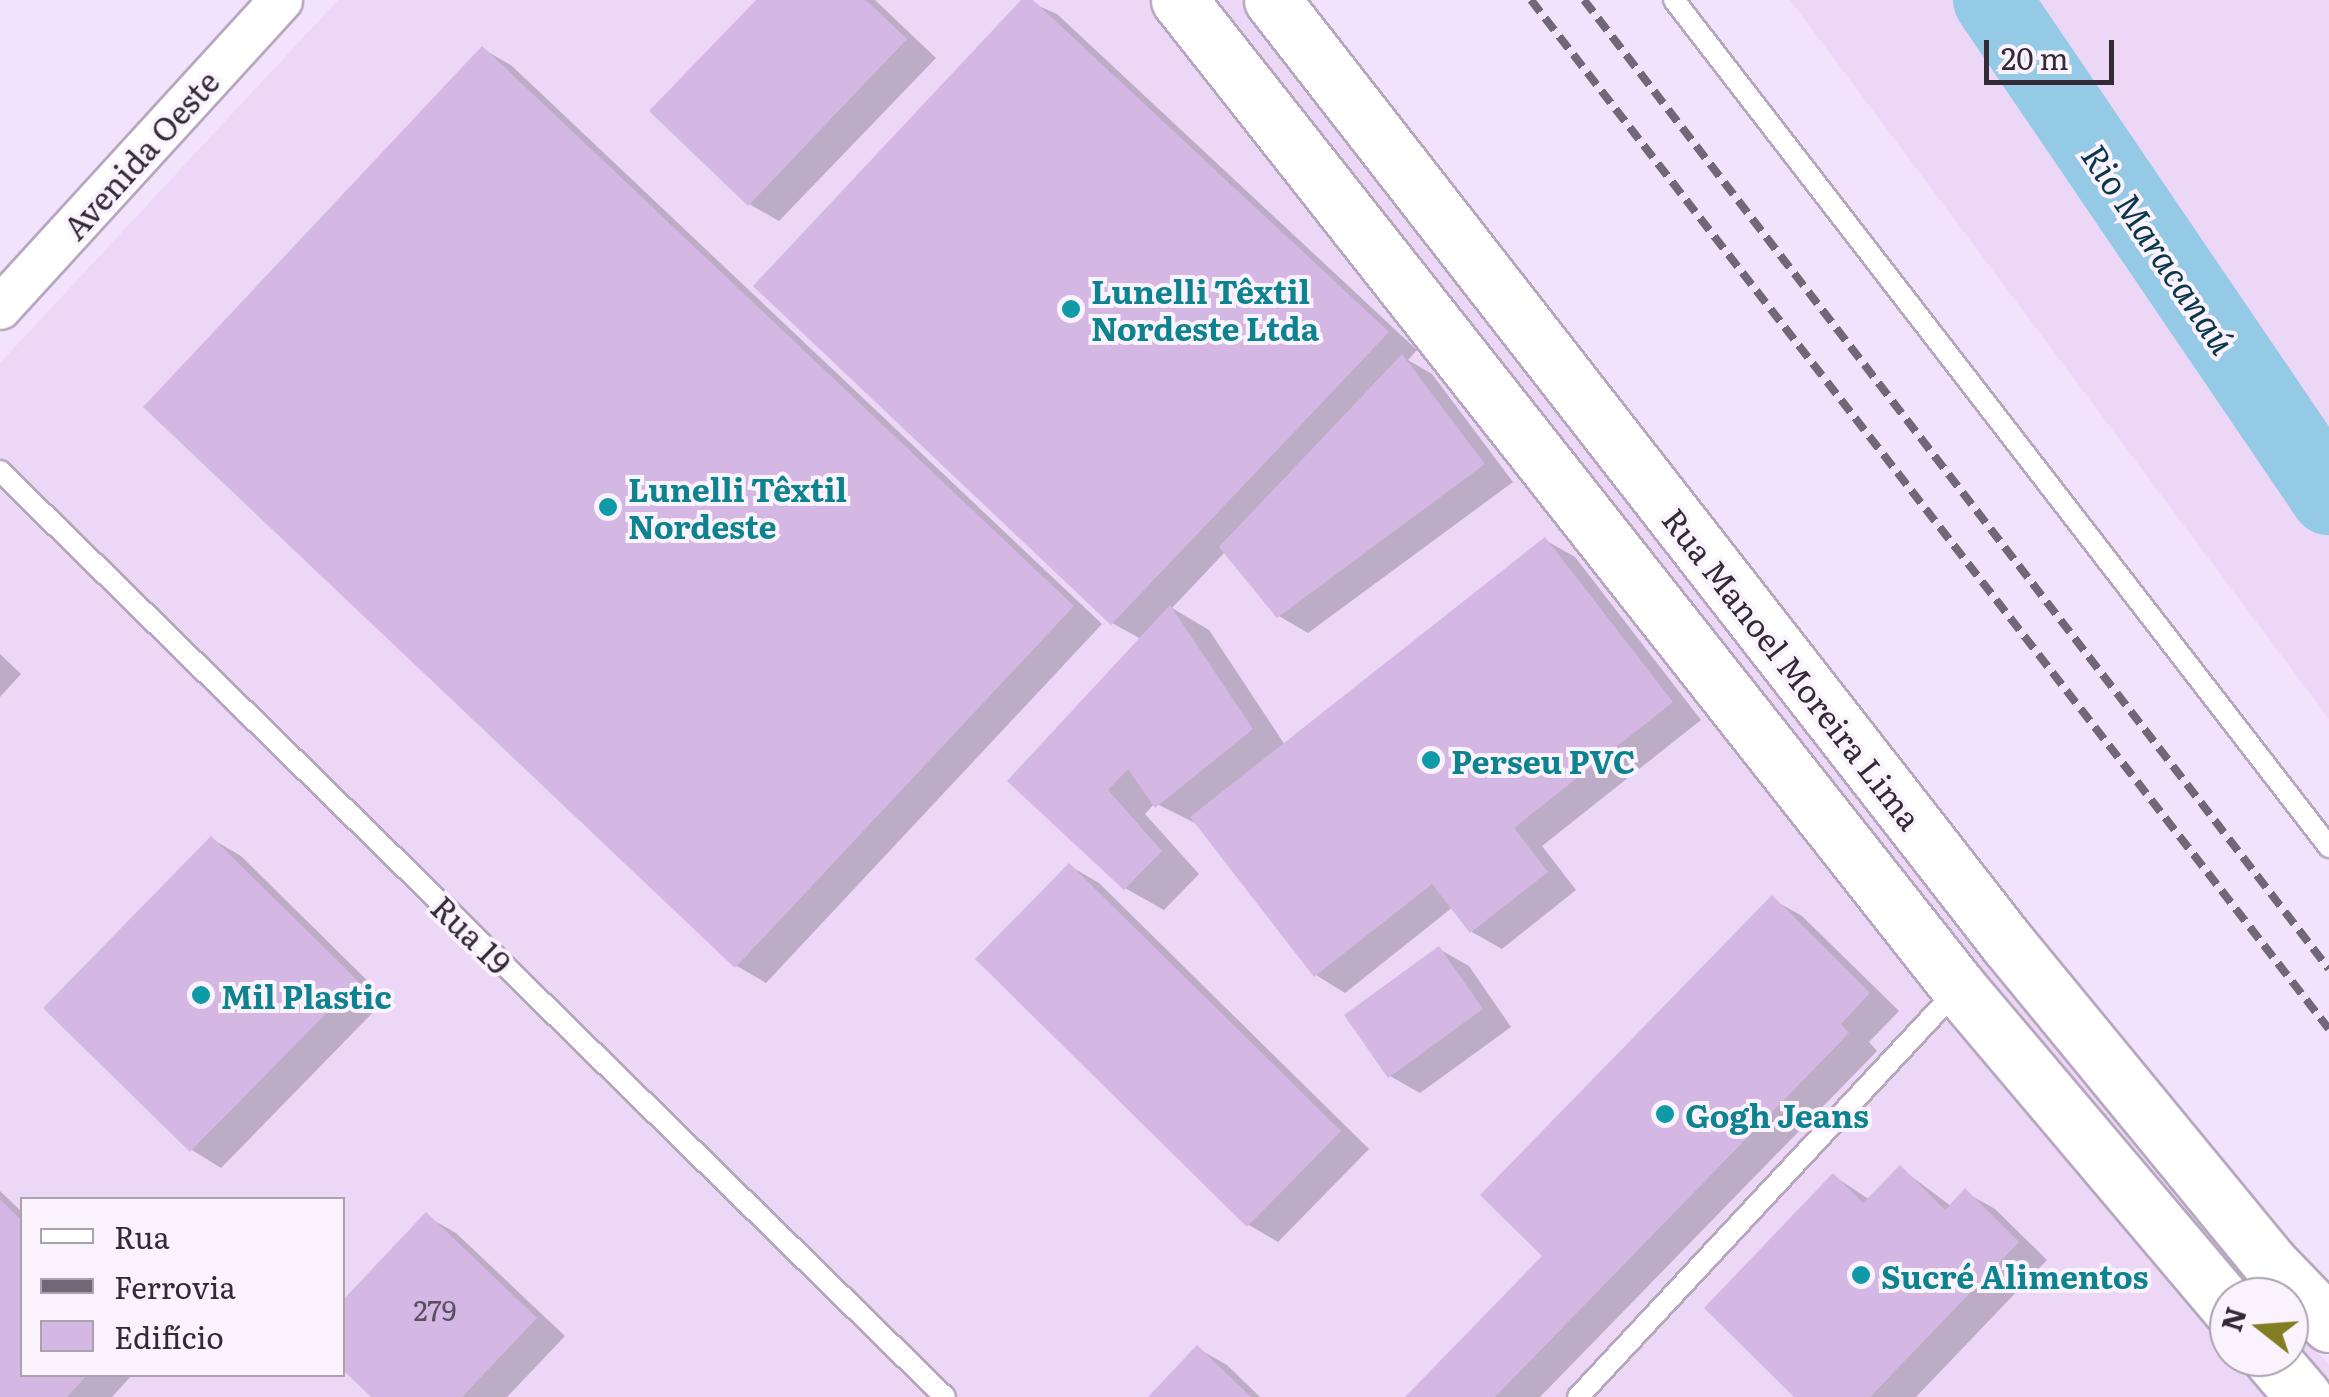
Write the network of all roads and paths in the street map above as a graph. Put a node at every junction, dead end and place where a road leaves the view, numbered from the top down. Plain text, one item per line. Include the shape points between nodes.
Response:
1 (280, 0) edge
2 (1178, 0) edge
3 (1272, 0) edge
4 (1674, 0) edge
5 (0, 308) edge
6 (0, 472) edge
7 (2329, 847) edge
8 (1960, 988) junction
9 (2209, 1284) edge
10 (2329, 1324) edge
11 (2287, 1377) edge
12 (944, 1397) edge
13 (1578, 1397) edge
14 (2304, 1397) edge

1 - 5 street, Avenida Oeste
2 - 8 street, Rua Manoel Moreira Lima
3 - 10 street, Rua Manoel Moreira Lima via 2008,944 2272,1265
4 - 7 lane
6 - 12 lane, Rua 19
8 - 9 street, Rua Manoel Moreira Lima
8 - 13 lane
11 - 14 street

